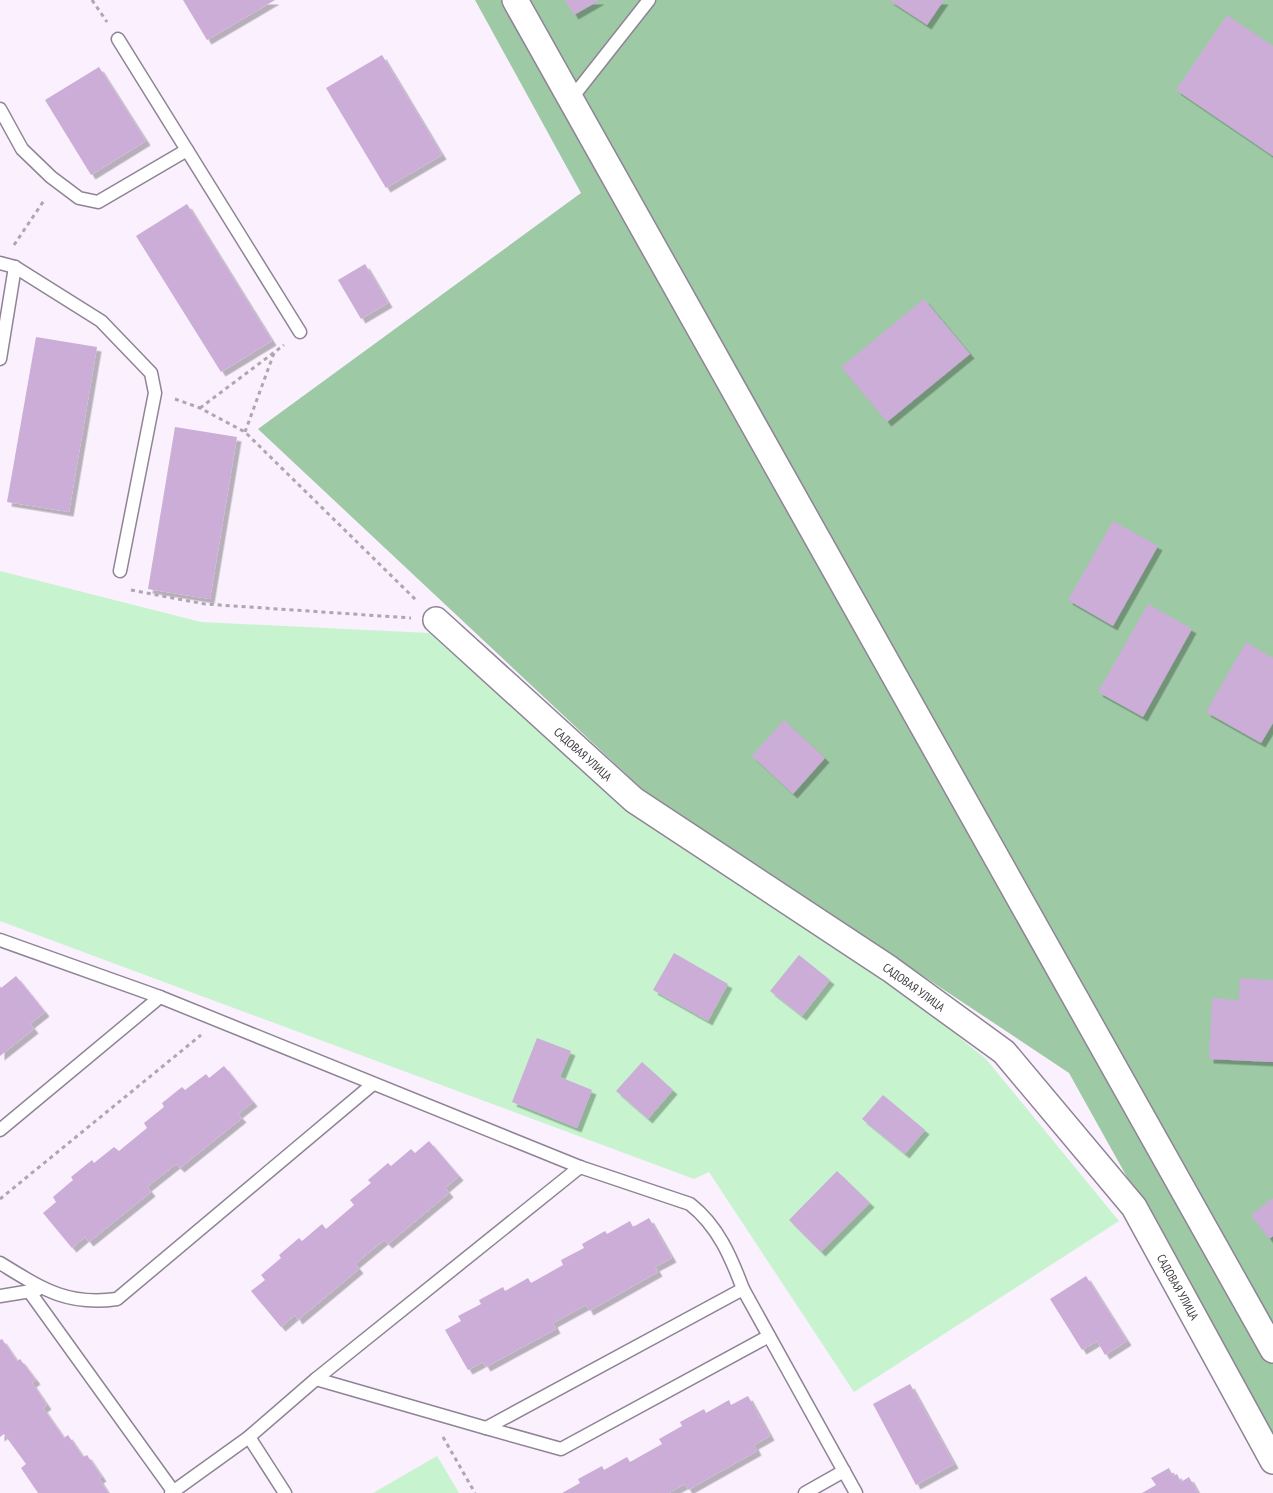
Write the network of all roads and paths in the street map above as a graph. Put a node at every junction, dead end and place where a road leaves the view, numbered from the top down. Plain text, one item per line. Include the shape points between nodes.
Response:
1 (92, 0) edge
2 (515, 0) edge
3 (648, 0) edge
4 (118, 39) joint
5 (571, 99) junction
6 (0, 109) edge
7 (187, 150) junction
8 (56, 181) junction
9 (1, 263) edge
10 (15, 268) junction
11 (300, 332) joint
12 (274, 352) junction
13 (0, 359) edge
14 (155, 393) junction
15 (200, 408) junction
16 (245, 432) junction
17 (120, 571) joint
18 (436, 620) junction
19 (0, 940) edge
20 (160, 997) junction
21 (219, 1021) junction
22 (374, 1084) junction
23 (0, 1130) edge
24 (580, 1168) junction
25 (0, 1199) edge
26 (0, 1263) edge
27 (743, 1289) junction
28 (43, 1290) junction
29 (29, 1291) junction
30 (0, 1296) edge
31 (769, 1336) junction
32 (1273, 1350) edge
33 (316, 1379) junction
34 (427, 1411) junction
35 (486, 1428) junction
36 (249, 1436) junction
37 (1273, 1461) edge
38 (844, 1471) junction
39 (172, 1492) edge
40 (285, 1493) edge
41 (475, 1493) edge
42 (805, 1493) edge
43 (856, 1493) edge

1 - 4 path
2 - 5 street
3 - 5 lane
4 - 7 lane
5 - 32 street
6 - 8 lane via 22,149
7 - 8 lane via 98,202 79,198
7 - 11 lane
8 - 9 path
9 - 10 lane
10 - 13 lane
10 - 14 lane via 100,321 151,373
11 - 12 path
12 - 15 path
12 - 16 path
14 - 15 path
14 - 17 lane
15 - 16 path
16 - 18 path
17 - 18 path via 131,590 205,604
18 - 37 street, САДОВАЯ УЛИЦА via 634,800 890,969 1004,1052 1134,1207
19 - 20 lane
20 - 21 lane
20 - 23 lane
21 - 22 lane
21 - 25 path
22 - 24 lane
22 - 28 lane via 117,1299 74,1300
24 - 27 lane via 690,1204 705,1215 718,1234
24 - 33 lane
26 - 28 lane
27 - 31 lane
27 - 35 lane
28 - 29 lane
29 - 30 lane
29 - 39 lane
31 - 35 lane via 561,1449
31 - 38 lane
33 - 34 lane
33 - 36 lane
34 - 35 lane
34 - 41 path
36 - 39 lane
36 - 40 lane
38 - 42 lane
38 - 43 lane

